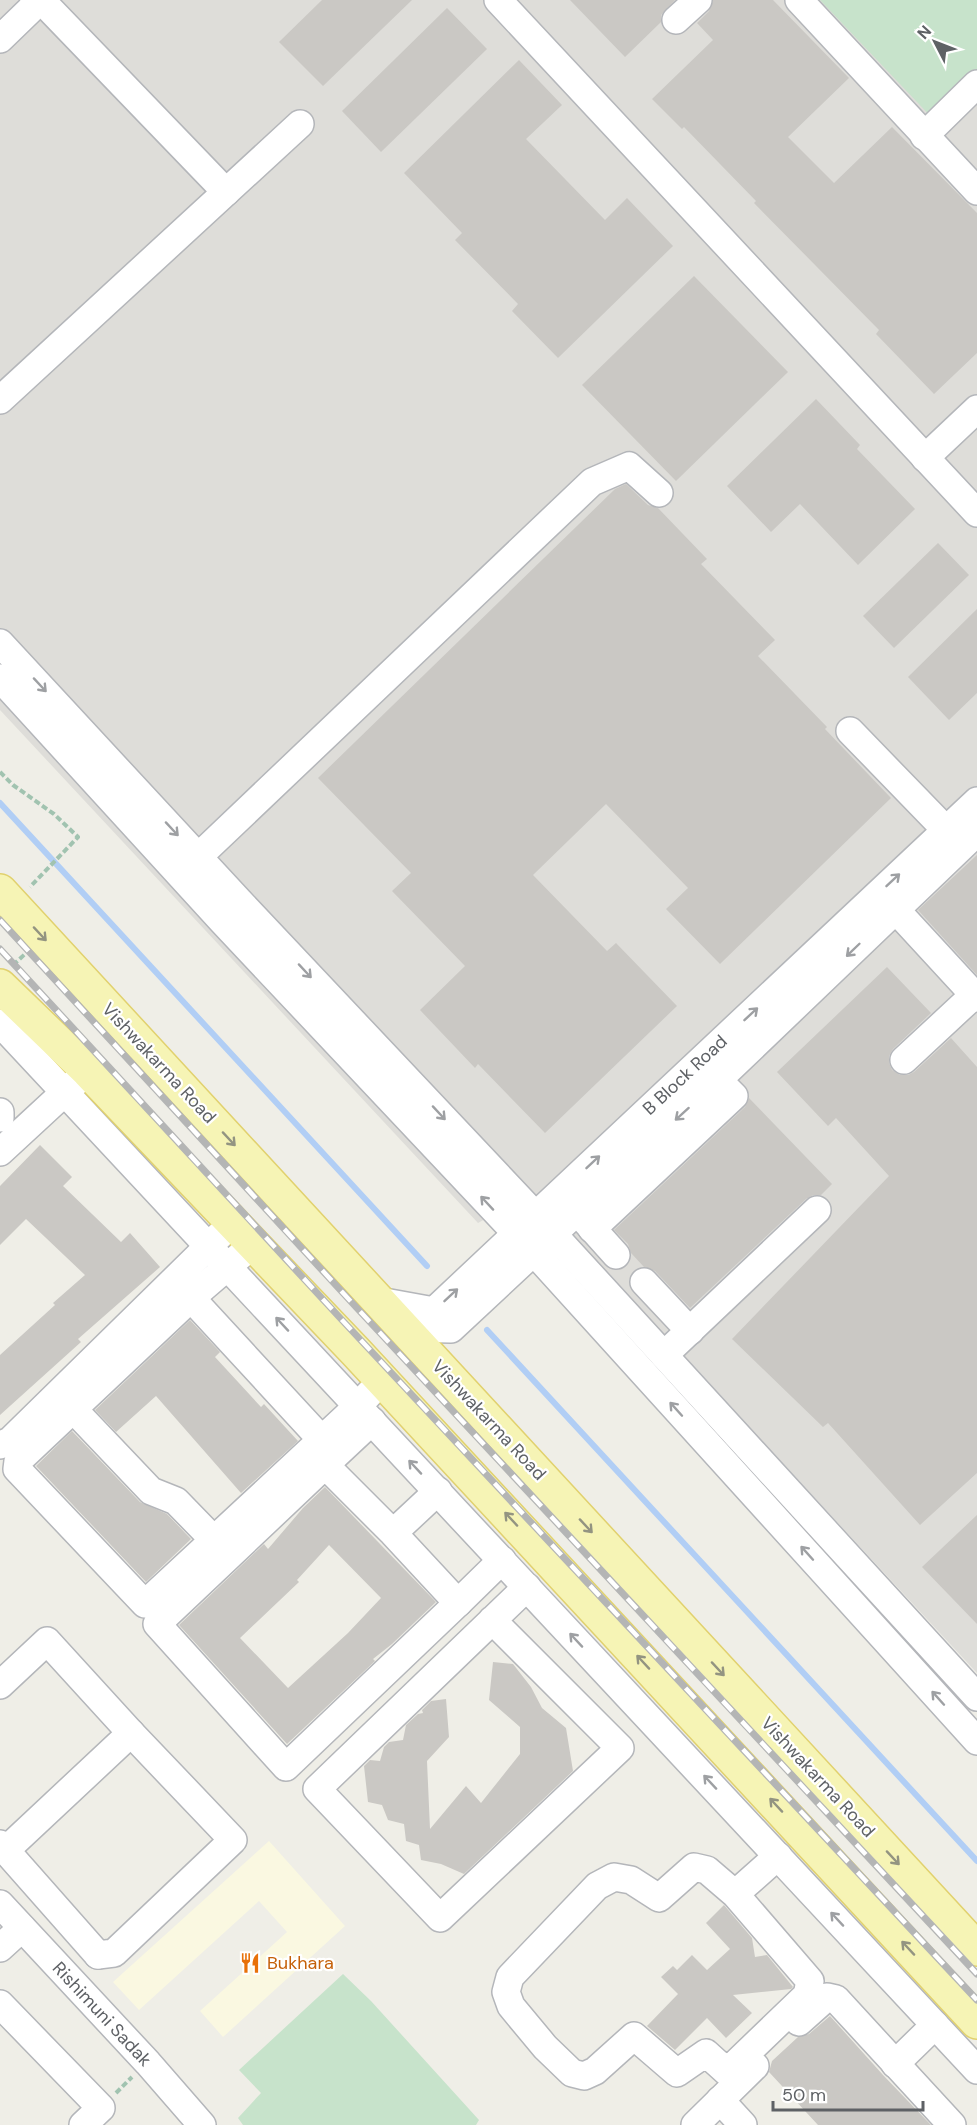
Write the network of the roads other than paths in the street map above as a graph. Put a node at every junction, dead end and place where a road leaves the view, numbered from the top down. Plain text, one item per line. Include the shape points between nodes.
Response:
1 (39, 0) edge
2 (498, 0) edge
3 (698, 0) edge
4 (799, 0) edge
5 (676, 20) dead end
6 (0, 39) edge
7 (977, 84) edge
8 (300, 124) dead end
9 (924, 136) junction
10 (977, 191) edge
11 (226, 192) junction
12 (0, 400) edge
13 (977, 409) edge
14 (925, 458) junction
15 (659, 493) dead end
16 (977, 513) edge
17 (0, 642) edge
18 (0, 678) edge
19 (850, 731) dead end
20 (977, 801) edge
21 (946, 830) junction
22 (977, 832) edge
23 (198, 857) junction
24 (6, 898) edge
25 (895, 909) junction
26 (0, 986) edge
27 (975, 997) edge
28 (0, 1023) edge
29 (904, 1060) dead end
30 (76, 1081) junction
31 (0, 1112) edge
32 (0, 1118) edge
33 (0, 1152) edge
34 (817, 1210) dead end
35 (584, 1220) junction
36 (243, 1233) junction
37 (534, 1234) junction
38 (209, 1246) junction
39 (631, 1265) junction
40 (227, 1266) junction
41 (602, 1287) junction
42 (192, 1298) junction
43 (379, 1301) junction
44 (404, 1328) junction
45 (690, 1330) junction
46 (664, 1355) junction
47 (382, 1380) junction
48 (73, 1409) junction
49 (365, 1414) junction
50 (0, 1445) edge
51 (323, 1452) junction
52 (438, 1491) junction
53 (393, 1533) junction
54 (214, 1540) junction
55 (502, 1560) junction
56 (527, 1587) junction
57 (458, 1603) junction
58 (492, 1620) junction
59 (0, 1685) edge
60 (977, 1697) edge
61 (651, 1719) junction
62 (131, 1733) junction
63 (977, 1741) edge
64 (620, 1748) junction
65 (3, 1847) edge
66 (778, 1856) junction
67 (735, 1894) junction
68 (0, 1904) edge
69 (22, 1928) junction
70 (973, 1945) edge
71 (0, 1948) edge
72 (98, 1954) junction
73 (935, 1977) junction
74 (84, 1995) junction
75 (0, 2004) edge
76 (973, 2005) edge
77 (936, 2025) junction
78 (895, 2064) junction
79 (977, 2070) edge
80 (720, 2100) junction
81 (83, 2125) edge
82 (202, 2125) edge
83 (695, 2125) edge
84 (743, 2125) edge
85 (952, 2125) edge

1 - 6 street
1 - 11 street
2 - 14 street
3 - 5 street
4 - 9 street
7 - 9 street
8 - 11 street
9 - 10 street
11 - 12 street
13 - 14 street
14 - 16 street
15 - 23 street via 629,466 592,482
17 -> 23 street
37 -> 18 street via 222,921
19 - 21 street
20 - 21 street, B Block Road
37 -> 21 street, B Block Road
22 - 25 street
23 -> 37 street
24 -> 43 main road, Vishwakarma Road
25 - 27 street
25 -> 35 street via 718,1080
26 - 30 main road
27 - 29 street
28 - 30 street
30 - 33 street
30 - 36 main road
30 - 38 street
31 - 32 street
34 - 45 street
35 - 37 street
35 - 39 street
36 - 38 street
36 - 40 street
36 - 47 main road
37 - 41 street
43 -> 37 street, B Block Road via 434,1311
37 - 44 street via 451,1329
63 -> 37 street
38 - 40 street
38 - 50 street via 10,1441
39 - 41 street
39 - 45 street
40 - 42 street
49 -> 40 street
41 - 46 street
42 - 48 street
42 - 51 street
43 - 44 main road, Vishwakarma Road
44 -> 70 main road, Vishwakarma Road
45 - 46 street
46 - 60 street
47 - 49 street
73 -> 47 main road
48 - 54 street via 151,1491 176,1501
48 - 54 street via 18,1461 16,1469 145,1604
49 - 51 street
52 -> 49 street
51 - 53 street
51 - 54 street
51 - 57 street via 157,1624 286,1767
52 - 53 street
52 - 55 street
53 - 57 street
55 - 56 street
55 - 57 street
56 - 58 street
61 -> 56 street
58 - 64 street
58 - 64 street via 317,1789 440,1918
59 - 62 street via 47,1641
61 - 64 street
66 -> 61 street
62 - 65 street
62 - 72 street via 233,1839 114,1953
65 - 72 street
66 - 67 street
77 -> 66 street
67 - 67 street via 810,1981 807,1995 727,2072 706,2053 677,2073 634,2036 595,2071 584,2076 572,2073 511,2006 506,1992 510,1977 597,1886 614,1877 631,1880 659,1898 694,1867 707,1870
68 - 69 street, Rishimuni Sadak
69 - 71 street
69 - 74 street, Rishimuni Sadak
70 - 73 main road via 958,1971
72 - 74 street
73 - 76 main road
74 - 82 street, Rishimuni Sadak
75 - 81 street via 101,2108
77 - 78 street
77 - 79 street
78 - 80 street via 836,1999 827,1997
78 - 85 street
80 - 83 street
80 - 84 street

